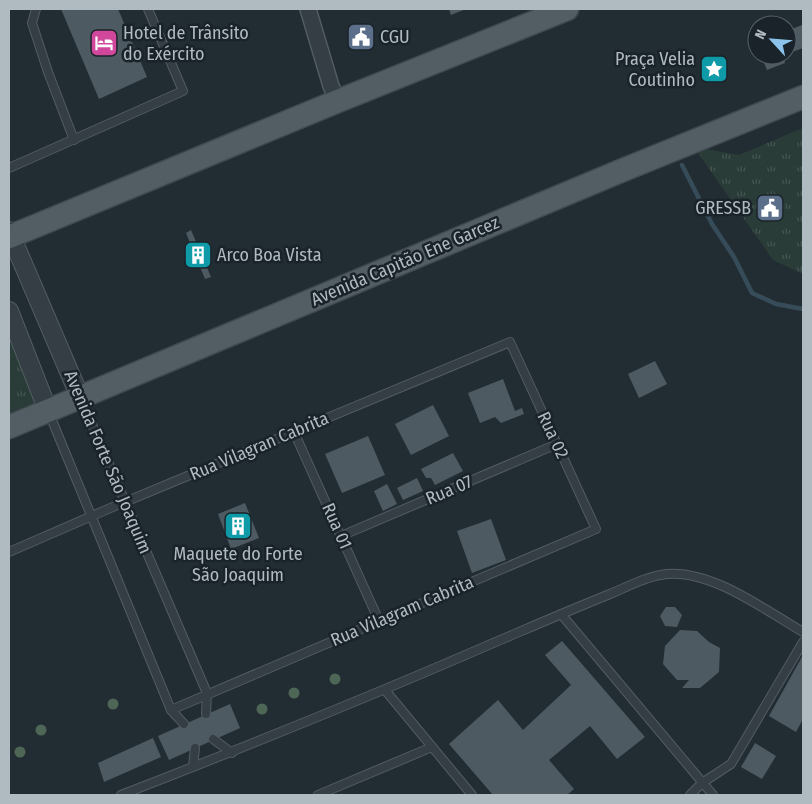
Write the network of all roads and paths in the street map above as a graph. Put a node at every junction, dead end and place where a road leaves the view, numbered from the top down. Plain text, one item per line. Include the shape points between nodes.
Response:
1 (36, 9) edge
2 (148, 9) edge
3 (308, 9) edge
4 (567, 9) edge
5 (803, 97) edge
6 (338, 101) junction
7 (74, 140) junction
8 (9, 168) edge
9 (10, 235) edge
10 (9, 311) edge
11 (510, 342) joint
12 (80, 397) junction
13 (48, 411) junction
14 (9, 427) edge
15 (294, 432) junction
16 (556, 444) junction
17 (125, 502) junction
18 (92, 516) junction
19 (596, 529) joint
20 (341, 536) junction
21 (9, 552) edge
22 (561, 614) junction
23 (379, 620) junction
24 (803, 632) edge
25 (803, 642) edge
26 (385, 690) junction
27 (207, 693) junction
28 (171, 710) junction
29 (206, 714) dead end
30 (184, 724) dead end
31 (213, 739) dead end
32 (432, 747) junction
33 (195, 748) dead end
34 (232, 753) junction
35 (193, 767) junction
36 (702, 783) junction
37 (121, 795) edge
38 (318, 795) edge
39 (472, 795) edge
40 (690, 795) edge
41 (713, 795) edge

1 - 7 lane via 32,23
2 - 7 lane via 183,91
3 - 6 street
4 - 6 main road
5 - 12 main road, Avenida Capitão Ene Garcez
6 - 9 main road
7 - 8 lane
9 - 12 street, Avenida Forte São Joaquim
10 - 13 street, Avenida Forte São Joaquim
11 - 15 lane, Rua Vilagran Cabrita
11 - 16 lane, Rua 02
12 - 13 main road, Avenida Capitão Ene Garcez
12 - 17 lane, Avenida Forte São Joaquim
13 - 14 main road, Avenida Capitão Ene Garcez
13 - 18 lane, Avenida Forte São Joaquim
15 - 17 lane, Rua Vilagran Cabrita
15 - 20 lane, Rua 01
16 - 19 lane, Rua 02
16 - 20 lane, Rua 07
17 - 18 lane, Rua Vilagran Cabrita
17 - 27 lane, Avenida Forte São Joaquim
18 - 21 lane, Rua Vilagran Cabrita
18 - 28 lane, Avenida Forte São Joaquim
19 - 23 lane, Rua Vilagram Cabrita
20 - 23 lane, Rua 01
22 - 24 lane via 647,579 680,574 723,586
22 - 26 lane
22 - 36 lane
23 - 27 lane, Rua Vilagram Cabrita
25 - 36 lane via 731,764
26 - 32 lane
26 - 34 lane
27 - 28 lane
27 - 29 lane, Avenida Forte São Joaquim
28 - 30 lane, Avenida Forte São Joaquim
31 - 34 lane
32 - 38 lane
32 - 39 lane
33 - 35 lane
34 - 35 lane
35 - 37 lane
36 - 40 lane
36 - 41 lane

